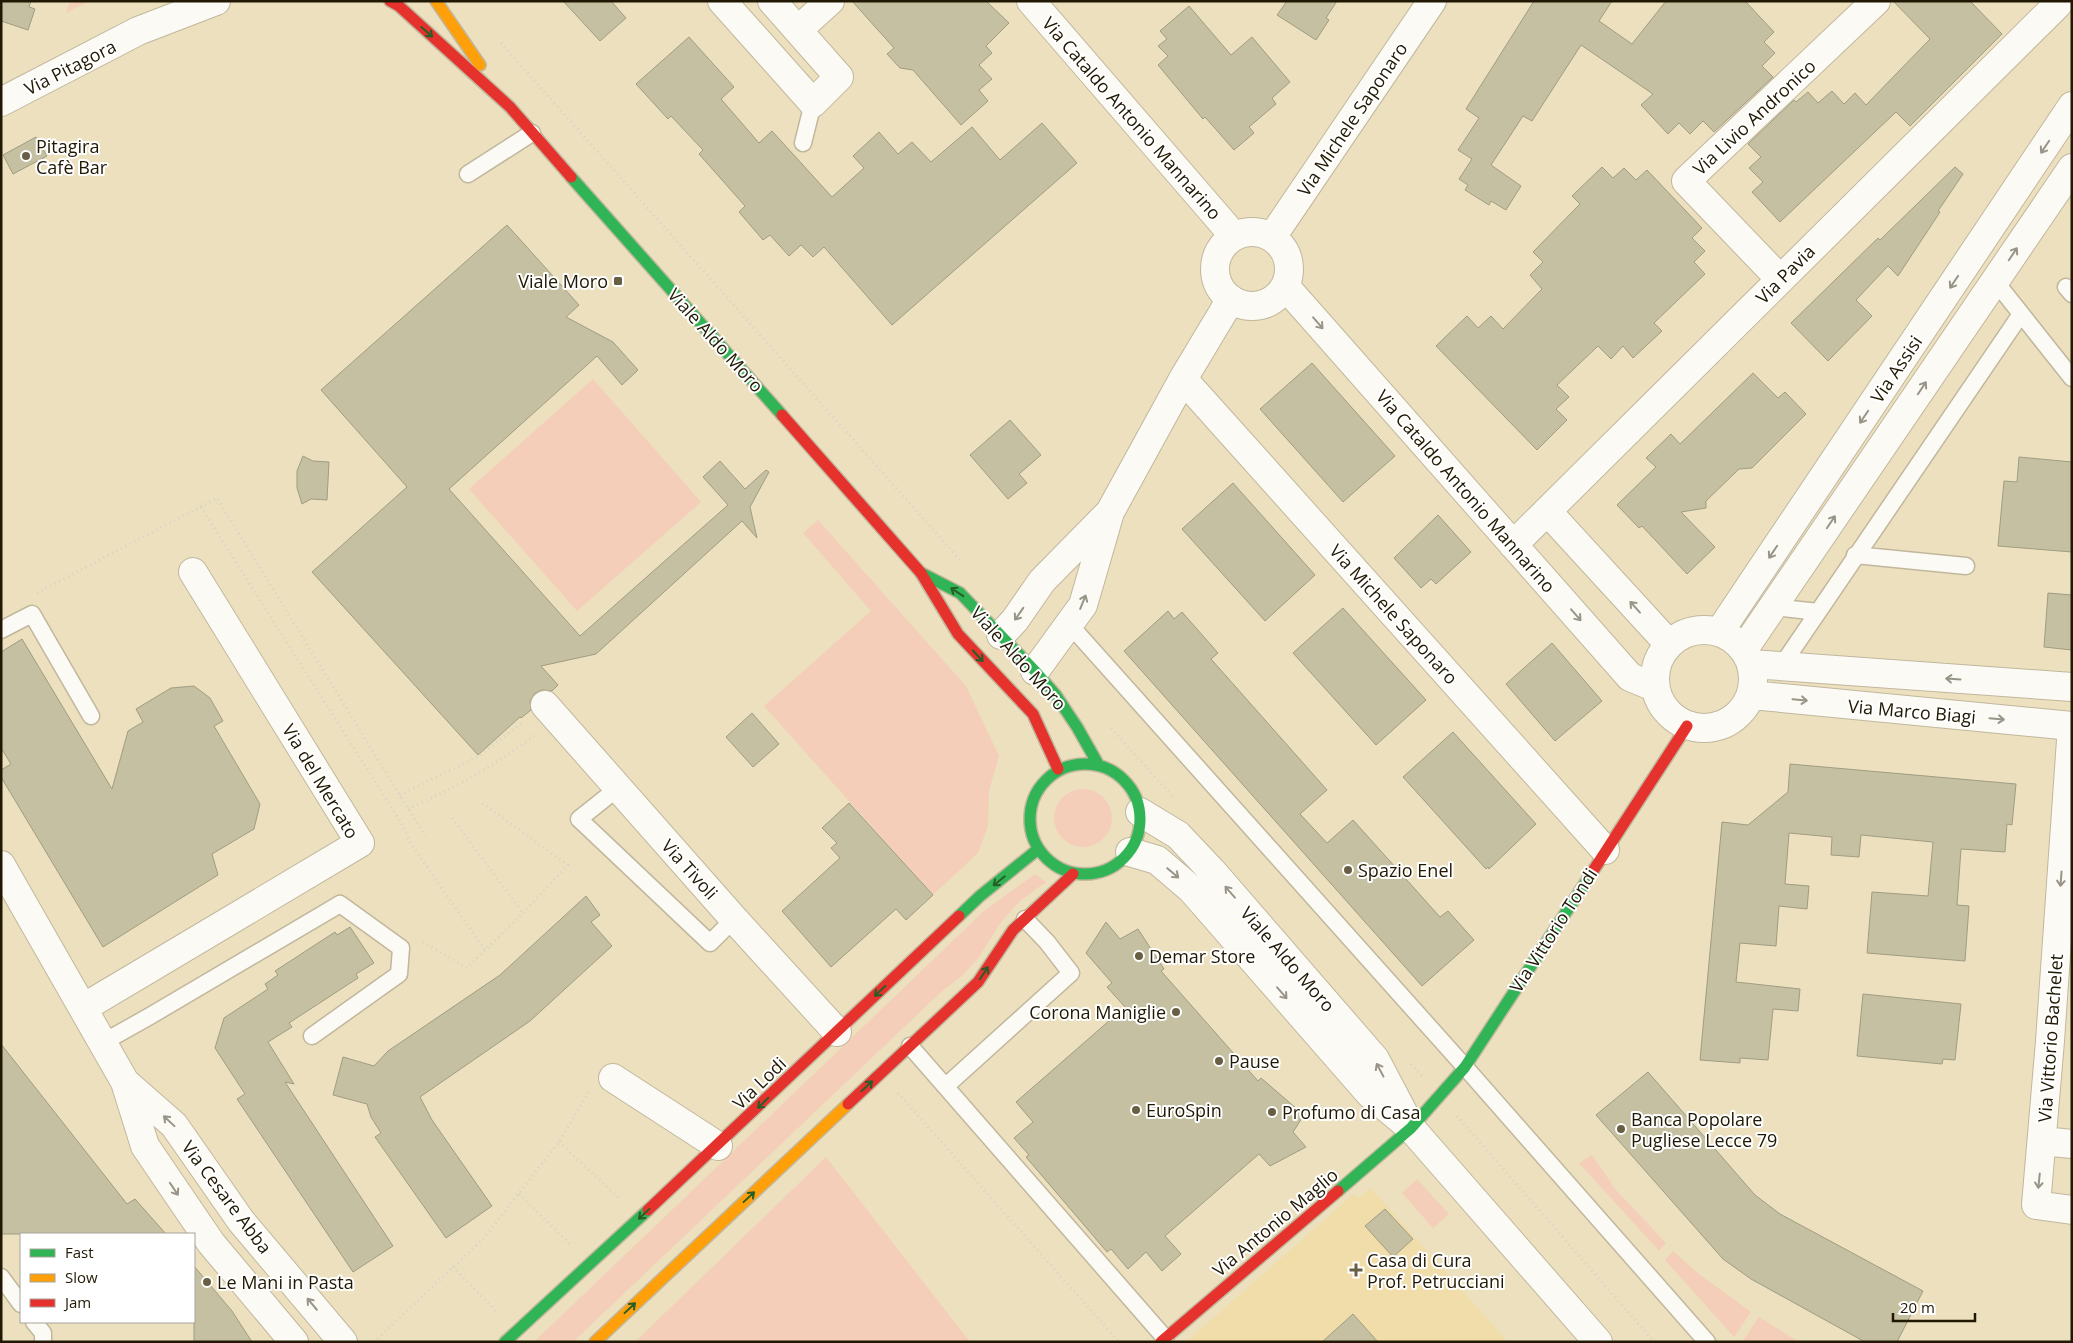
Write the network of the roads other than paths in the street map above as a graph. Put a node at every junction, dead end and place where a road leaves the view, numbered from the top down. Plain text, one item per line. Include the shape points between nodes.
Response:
1 (180, 1) edge
2 (216, 1) edge
3 (390, 1) edge
4 (436, 1) edge
5 (722, 1) edge
6 (772, 1) edge
7 (830, 1) edge
8 (1031, 1) edge
9 (1432, 1) edge
10 (1876, 1) edge
11 (2062, 8) edge
12 (798, 30) junction
13 (138, 31) junction
14 (1, 102) edge
15 (813, 103) junction
16 (2072, 106) edge
17 (510, 107) junction
18 (532, 133) junction
19 (803, 143) dead end
20 (2072, 168) edge
21 (468, 174) dead end
22 (1234, 236) junction
23 (1272, 237) junction
24 (1780, 279) junction
25 (1995, 281) junction
26 (1286, 286) junction
27 (1231, 300) junction
28 (2021, 314) junction
29 (2072, 378) edge
30 (1183, 379) junction
31 (1547, 511) junction
32 (1110, 512) junction
33 (1513, 544) junction
34 (1856, 556) junction
35 (1966, 566) dead end
36 (193, 572) dead end
37 (921, 573) junction
38 (1773, 607) junction
39 (1818, 612) junction
40 (1070, 625) junction
41 (1, 630) edge
42 (1720, 632) junction
43 (1001, 635) junction
44 (1668, 643) junction
45 (1748, 657) junction
46 (1782, 665) junction
47 (1035, 671) junction
48 (1654, 687) junction
49 (2072, 687) edge
50 (1752, 695) junction
51 (91, 716) dead end
52 (537, 718) road end
53 (1687, 726) junction
54 (2072, 726) edge
55 (1098, 764) junction
56 (1058, 769) junction
57 (618, 788) junction
58 (1140, 812) junction
59 (1037, 850) junction
60 (1605, 850) junction
61 (1130, 852) junction
62 (1, 865) edge
63 (1073, 874) junction
64 (734, 919) junction
65 (1026, 919) junction
66 (83, 1008) junction
67 (837, 1032) junction
68 (312, 1036) dead end
69 (102, 1043) junction
70 (910, 1046) junction
71 (1465, 1067) junction
72 (124, 1082) junction
73 (602, 1084) road end
74 (946, 1086) junction
75 (1411, 1128) junction
76 (2043, 1141) junction
77 (2072, 1144) edge
78 (718, 1146) junction
79 (2072, 1210) edge
80 (1, 1277) edge
81 (20, 1303) edge
82 (35, 1323) edge
83 (1163, 1340) edge
84 (43, 1342) edge
85 (294, 1342) edge
86 (343, 1342) edge
87 (505, 1342) edge
88 (595, 1342) edge
89 (1598, 1342) edge
90 (1707, 1342) edge

1 - 13 street, Via Pitagora
2 - 13 street, Via Pitagora
3 -> 17 street, Viale Aldo Moro
4 - 17 street, Viale Aldo Moro
5 - 15 street
6 - 12 street
7 - 12 street
8 - 22 street, Via Cataldo Antonio Mannarino
9 - 23 street, Via Michele Saponaro
10 - 24 street, Via Livio Andronico via 1686,181
11 - 24 street, Via Pavia
12 - 15 street via 839,78
13 - 14 street, Via Pitagora
15 - 19 lane
16 -> 42 street, Via Assisi
17 - 18 street, Viale Aldo Moro
18 - 21 lane
18 - 37 street, Viale Aldo Moro
25 -> 20 street, Via Assisi
22 - 23 street, Via Cataldo Antonio Mannarino via 1246,231
22 - 27 street, Via Cataldo Antonio Mannarino via 1222,245 1216,259 1215,274 1220,289
23 - 26 street via 1282,246 1288,259 1290,273
24 - 31 street, Via Pavia
25 - 28 lane
38 -> 25 street, Via Assisi
26 - 27 street via 1276,298 1261,305 1245,306
26 -> 33 street, Via Cataldo Antonio Mannarino
27 - 30 street
28 - 29 lane
28 - 34 lane
30 - 32 street
30 - 60 street, Via Michele Saponaro
31 - 33 street, Via Pavia
44 -> 31 street
40 -> 32 street via 1083,605
32 -> 43 street via 1042,581
33 -> 48 street, Via Cataldo Antonio Mannarino via 1630,677
34 - 35 lane
34 - 39 lane
36 - 66 street, Via del Mercato via 360,843
43 -> 37 street, Viale Aldo Moro via 960,593
37 -> 56 street, Viale Aldo Moro via 958,634 1033,714
38 - 39 lane
38 - 45 street, Via Assisi
39 - 46 lane
40 - 47 street
40 - 71 lane
41 - 51 lane via 32,614
42 - 44 street via 1692,630
42 - 45 street via 1733,638
43 - 47 street, Viale Aldo Moro
44 - 48 street via 1656,663
45 - 46 street, Via Marco Biagi
45 - 50 street via 1754,680
49 -> 46 street, Via Marco Biagi
47 - 55 street, Viale Aldo Moro via 1077,726
48 - 53 street via 1665,711
50 - 53 street via 1736,717 1721,725 1713,728
50 -> 54 street, Via Marco Biagi
52 - 57 street, Via Tivoli
53 - 60 street, Via Vittorio Tondi
54 -> 76 street, Via Vittorio Bachelet
55 - 56 street via 1078,763
55 - 58 street via 1118,774 1133,791
56 - 59 street via 1036,791 1028,820
57 - 64 street, Via Tivoli
57 - 64 lane via 579,819 710,943
58 - 61 street via 1139,833
75 -> 58 street, Viale Aldo Moro via 1374,1059 1178,835
59 - 63 street via 1053,865
59 -> 67 street, Via Lodi via 980,896
60 - 71 street, Via Vittorio Tondi
61 - 63 street via 1114,867 1094,875
61 -> 75 street, Viale Aldo Moro via 1157,860 1191,889 1370,1094
62 - 66 street, Via Cesare Abba
63 - 65 street
64 - 67 street, Via Tivoli
70 -> 65 street via 978,982 1013,930
65 - 74 lane via 1070,973
66 - 69 street, Via Cesare Abba
67 -> 78 street, Via Lodi
68 - 69 lane via 400,974 401,948 340,904
69 - 72 street, Via Cesare Abba
70 - 74 lane
88 -> 70 street
71 - 75 street, Via Vittorio Tondi
71 - 90 lane
72 -> 85 street, Via Cesare Abba via 145,1146 210,1243
86 -> 72 street, Via Cesare Abba via 241,1221 174,1125
73 - 78 street
74 - 83 lane
75 - 83 street, Via Antonio Maglio
75 - 89 street, Viale Aldo Moro
76 - 77 street, Via Vittorio Bachelet
76 -> 79 street, Via Vittorio Bachelet via 2036,1205
78 -> 87 street, Via Lodi
80 - 81 lane
82 - 84 lane via 43,1333

